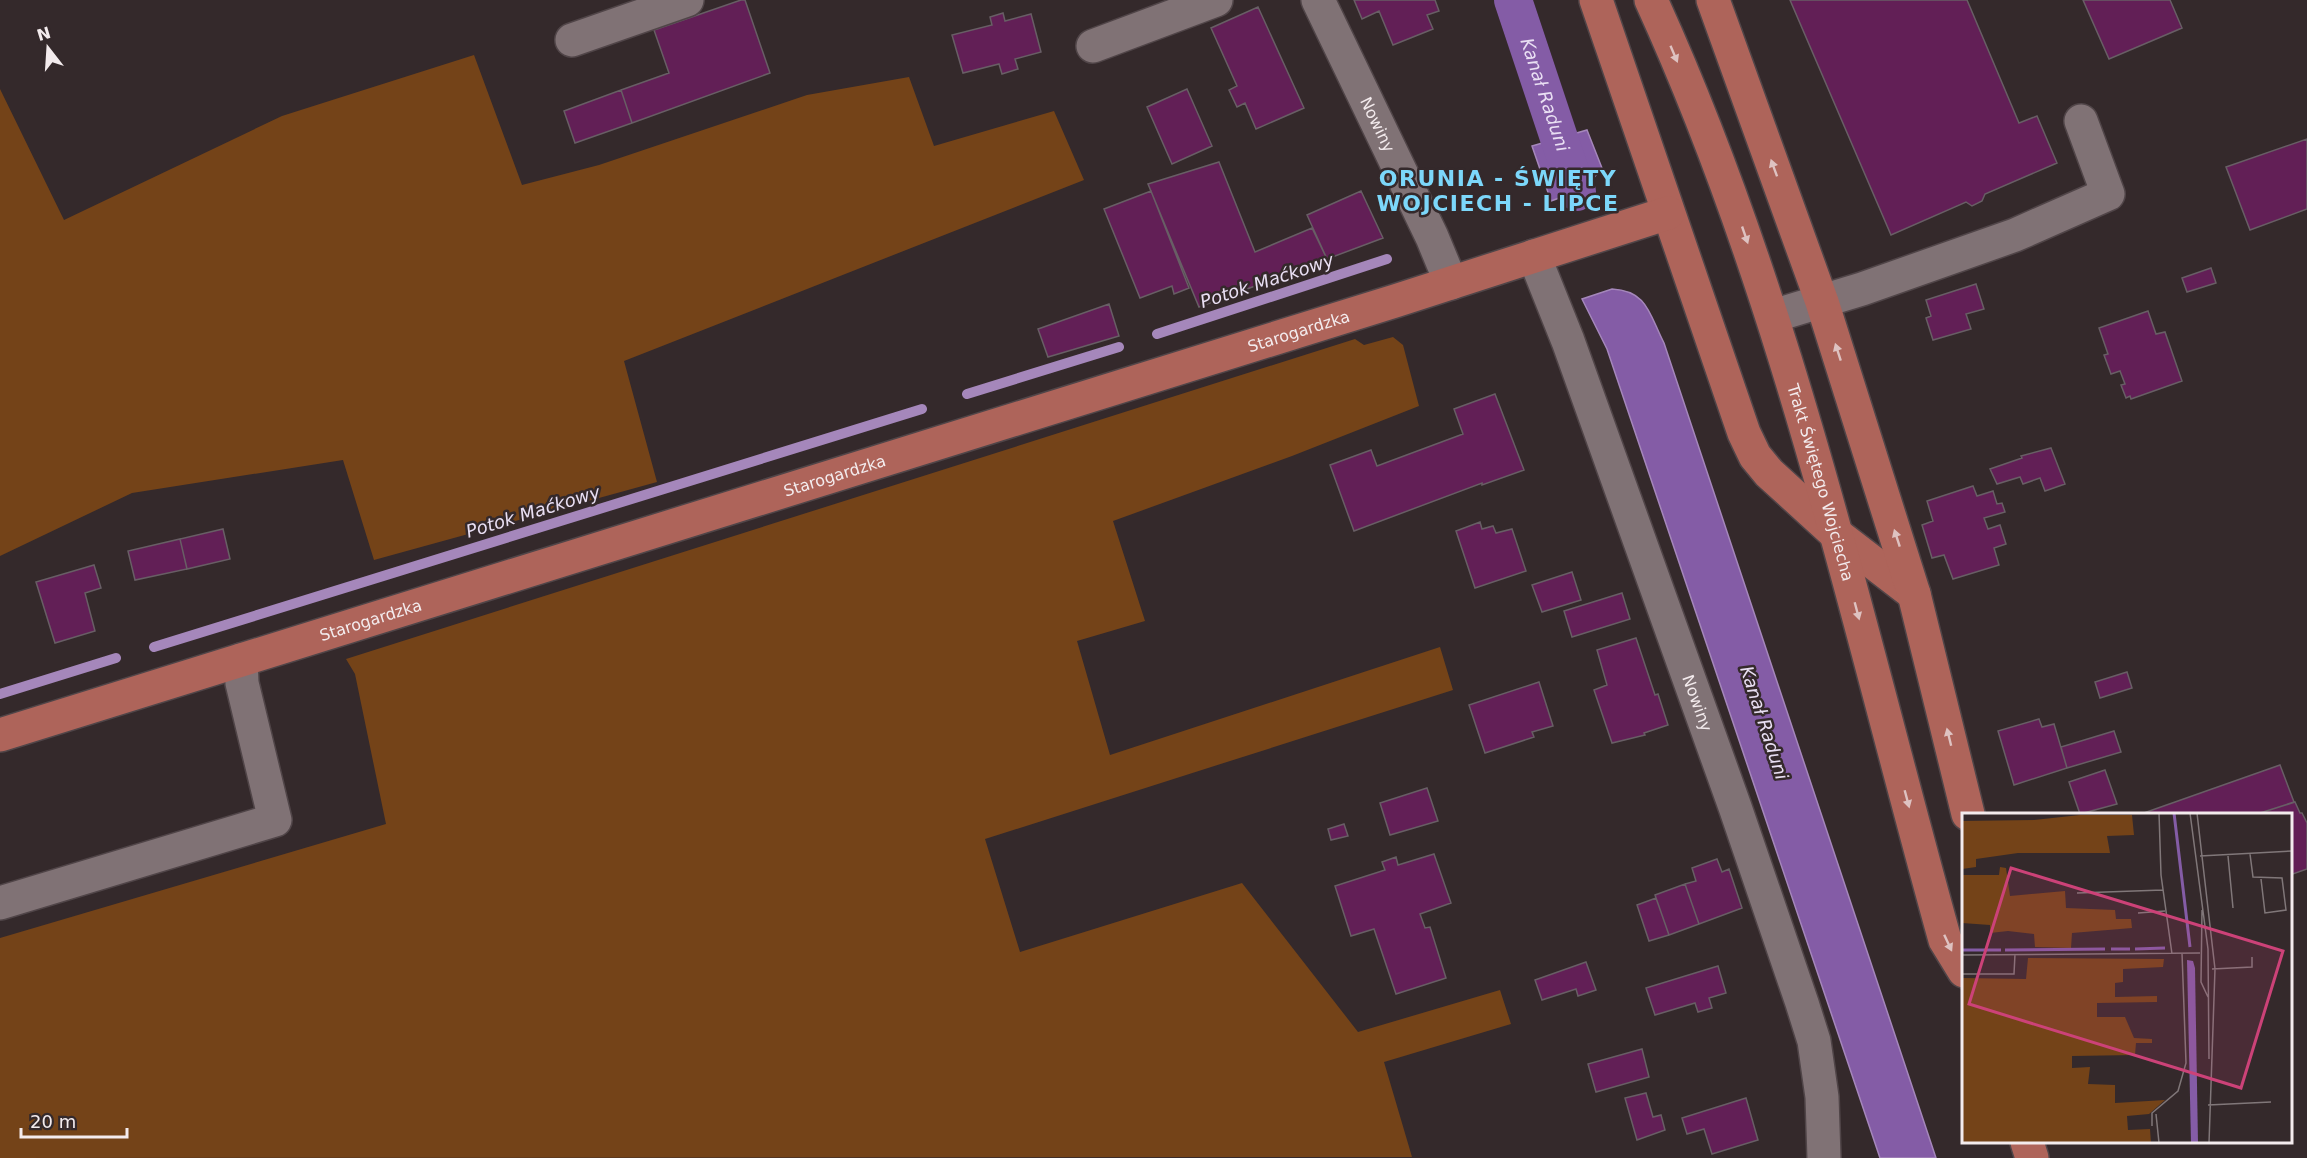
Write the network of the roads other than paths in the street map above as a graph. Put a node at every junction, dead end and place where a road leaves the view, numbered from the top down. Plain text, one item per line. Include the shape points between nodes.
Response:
1 (687, 0) edge
2 (1216, 0) edge
3 (1318, 0) edge
4 (1596, 0) edge
5 (1652, 0) edge
6 (1713, 0) edge
7 (572, 40) dead end
8 (1093, 46) dead end
9 (2081, 121) dead end
10 (1668, 213) junction
11 (1534, 256) junction
12 (1451, 283) junction
13 (1822, 302) junction
14 (1773, 316) junction
15 (1836, 534) junction
16 (1914, 594) junction
17 (242, 660) junction
18 (0, 735) edge
19 (1968, 813) edge
20 (0, 903) edge
21 (1962, 968) edge
22 (2027, 1143) edge
23 (1824, 1158) edge
24 (2031, 1158) edge

1 - 7 street
2 - 8 street
3 - 12 street, Nowiny
4 - 10 main road
5 -> 14 main road, Trakt Świętego Wojciecha via 1720,163
13 -> 6 main road
9 - 13 street via 2108,194 2015,235
10 - 11 main road, Starogardzka
10 - 15 main road via 1755,456
11 - 12 main road, Starogardzka
11 - 23 street, Nowiny via 1568,341 1802,1003 1814,1041 1821,1086
12 - 17 main road, Starogardzka
13 - 14 street
16 -> 13 main road
14 - 15 main road, Trakt Świętego Wojciecha
15 - 16 main road
15 -> 21 main road, Trakt Świętego Wojciecha via 1946,940
19 -> 16 main road
17 - 18 main road, Starogardzka
17 - 20 street via 242,683 275,820
22 - 24 main road

